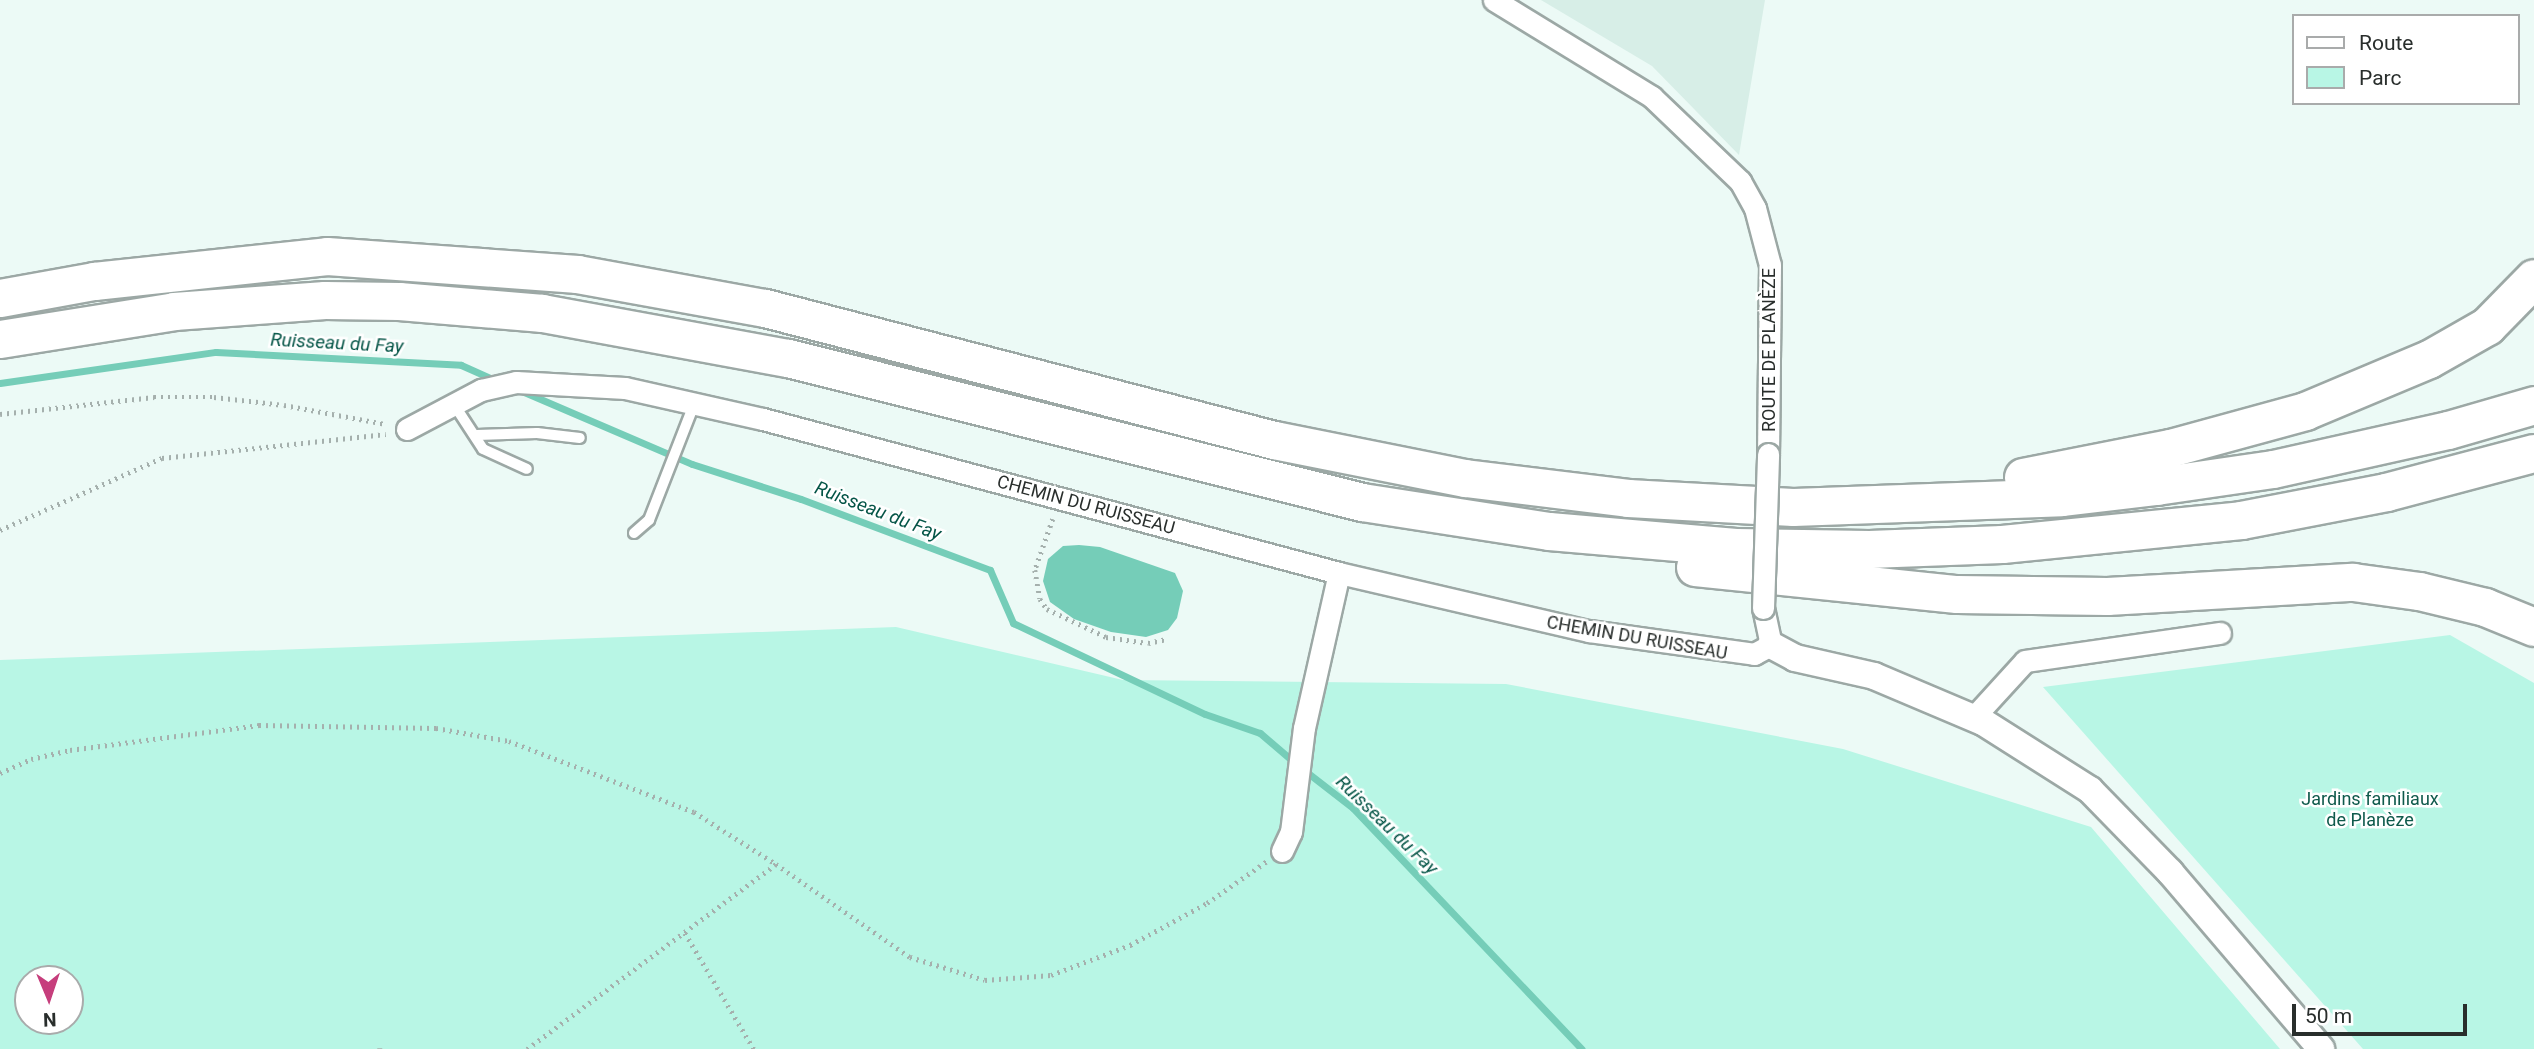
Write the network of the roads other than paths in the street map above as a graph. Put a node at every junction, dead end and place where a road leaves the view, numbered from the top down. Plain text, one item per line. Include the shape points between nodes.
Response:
1 (1494, 0) edge
2 (2534, 278) edge
3 (0, 298) edge
4 (0, 339) edge
5 (695, 402) junction
6 (2534, 405) edge
7 (454, 406) junction
8 (407, 429) road end
9 (477, 435) junction
10 (580, 438) dead end
11 (2534, 453) edge
12 (527, 469) dead end
13 (1881, 504) junction
14 (634, 533) dead end
15 (1616, 538) junction
16 (1339, 573) junction
17 (2534, 627) edge
18 (2220, 633) dead end
19 (1771, 645) junction
20 (1973, 718) junction
21 (1282, 850) road end
22 (2321, 1049) edge

1 - 19 street, ROUTE DE PLANÈZE, bridge via 1653,97 1740,181 1758,218 1770,265 1763,608
2 - 13 highway via 2487,326 2429,359 2305,411 2131,457 2053,474 1941,486
3 - 13 highway via 94,281 327,256 577,274 765,308 1274,440 1465,478 1628,498 1793,507
4 - 15 highway via 174,311 312,301 399,301 542,313 788,358 1283,486 1456,518
5 - 7 street, CHEMIN DU RUISSEAU via 625,388 516,382 491,386
5 - 14 lane via 645,527
5 - 16 street, CHEMIN DU RUISSEAU
6 - 13 highway via 2448,430 2273,469 2061,497
7 - 8 street, CHEMIN DU RUISSEAU
7 - 9 lane
9 - 10 lane via 545,433
9 - 12 lane via 483,449
11 - 15 highway via 2311,507 2241,520 2079,538 1869,550
15 - 17 highway via 1674,565 1957,594 2107,596 2353,582 2420,591 2485,607
16 - 19 street, CHEMIN DU RUISSEAU via 1514,616 1677,647 1740,655 1760,653
16 - 21 street via 1298,766 1291,831
18 - 20 street via 2025,661
19 - 20 street via 1795,658 1874,676
20 - 22 street via 2090,790 2169,872

